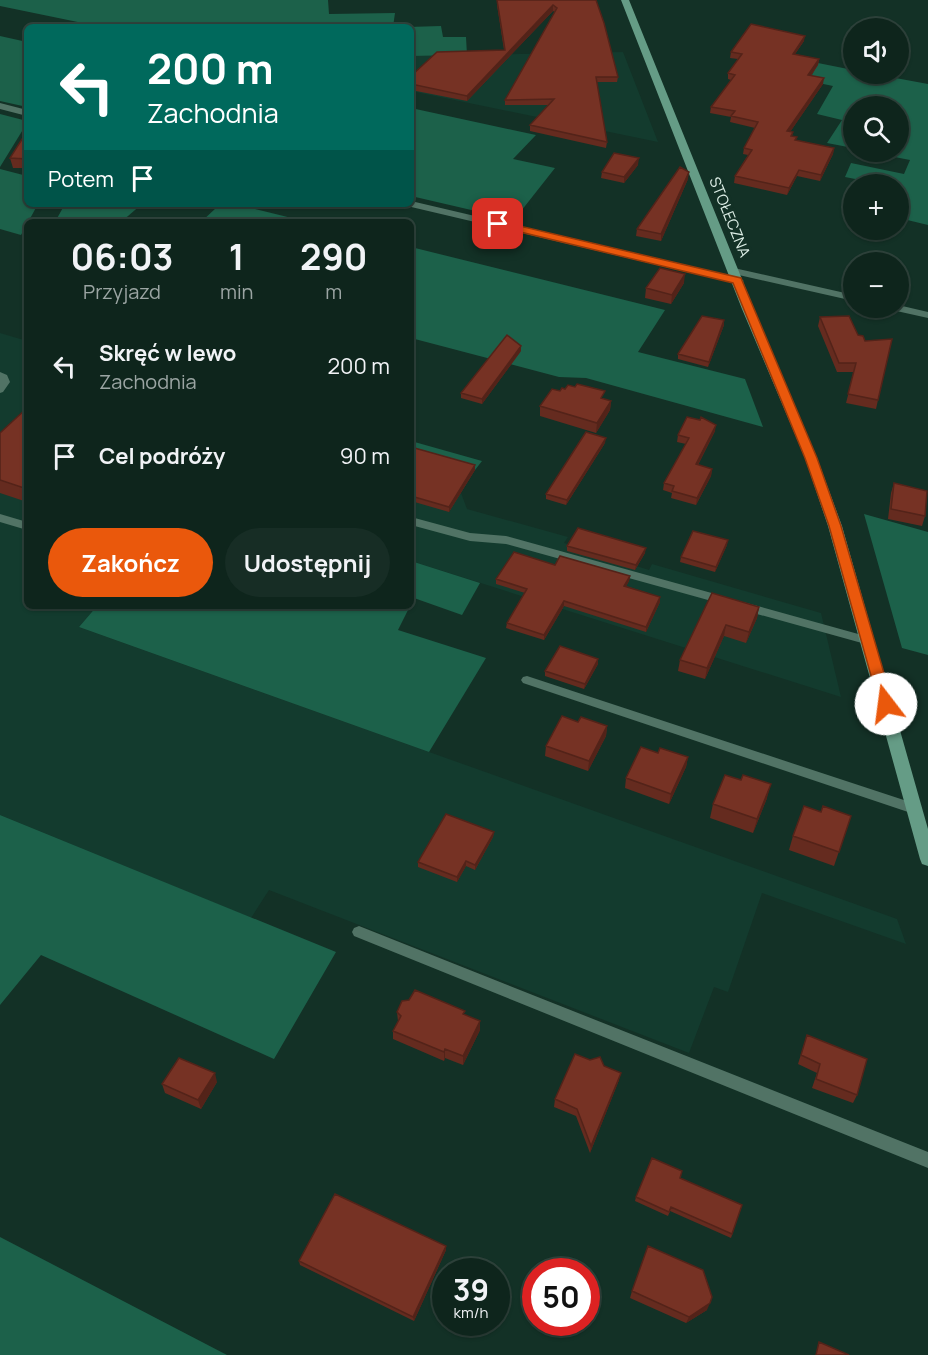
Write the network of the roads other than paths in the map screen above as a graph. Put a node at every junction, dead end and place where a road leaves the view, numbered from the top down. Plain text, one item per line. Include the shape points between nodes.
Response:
1 (625, 0) edge
2 (0, 106) edge
3 (24, 112) edge
4 (414, 205) edge
5 (736, 276) junction
6 (843, 296) edge
7 (909, 311) edge
8 (928, 315) edge
9 (0, 375) edge
10 (0, 390) edge
11 (0, 518) edge
12 (414, 522) edge
13 (24, 525) edge
14 (868, 641) junction
15 (527, 680) dead end
16 (914, 809) junction
17 (928, 859) edge
18 (359, 932) dead end
19 (928, 1160) edge

1 - 5 main road, STOŁECZNA
2 - 3 street
4 - 5 street
5 - 6 street
5 - 14 main road, STOŁECZNA via 811,458
7 - 8 street
9 - 10 lane via 5,382
11 - 13 lane
12 - 14 lane via 470,537 506,540
14 - 16 main road, STOŁECZNA
15 - 16 lane
16 - 17 main road, STOŁECZNA
18 - 19 lane

